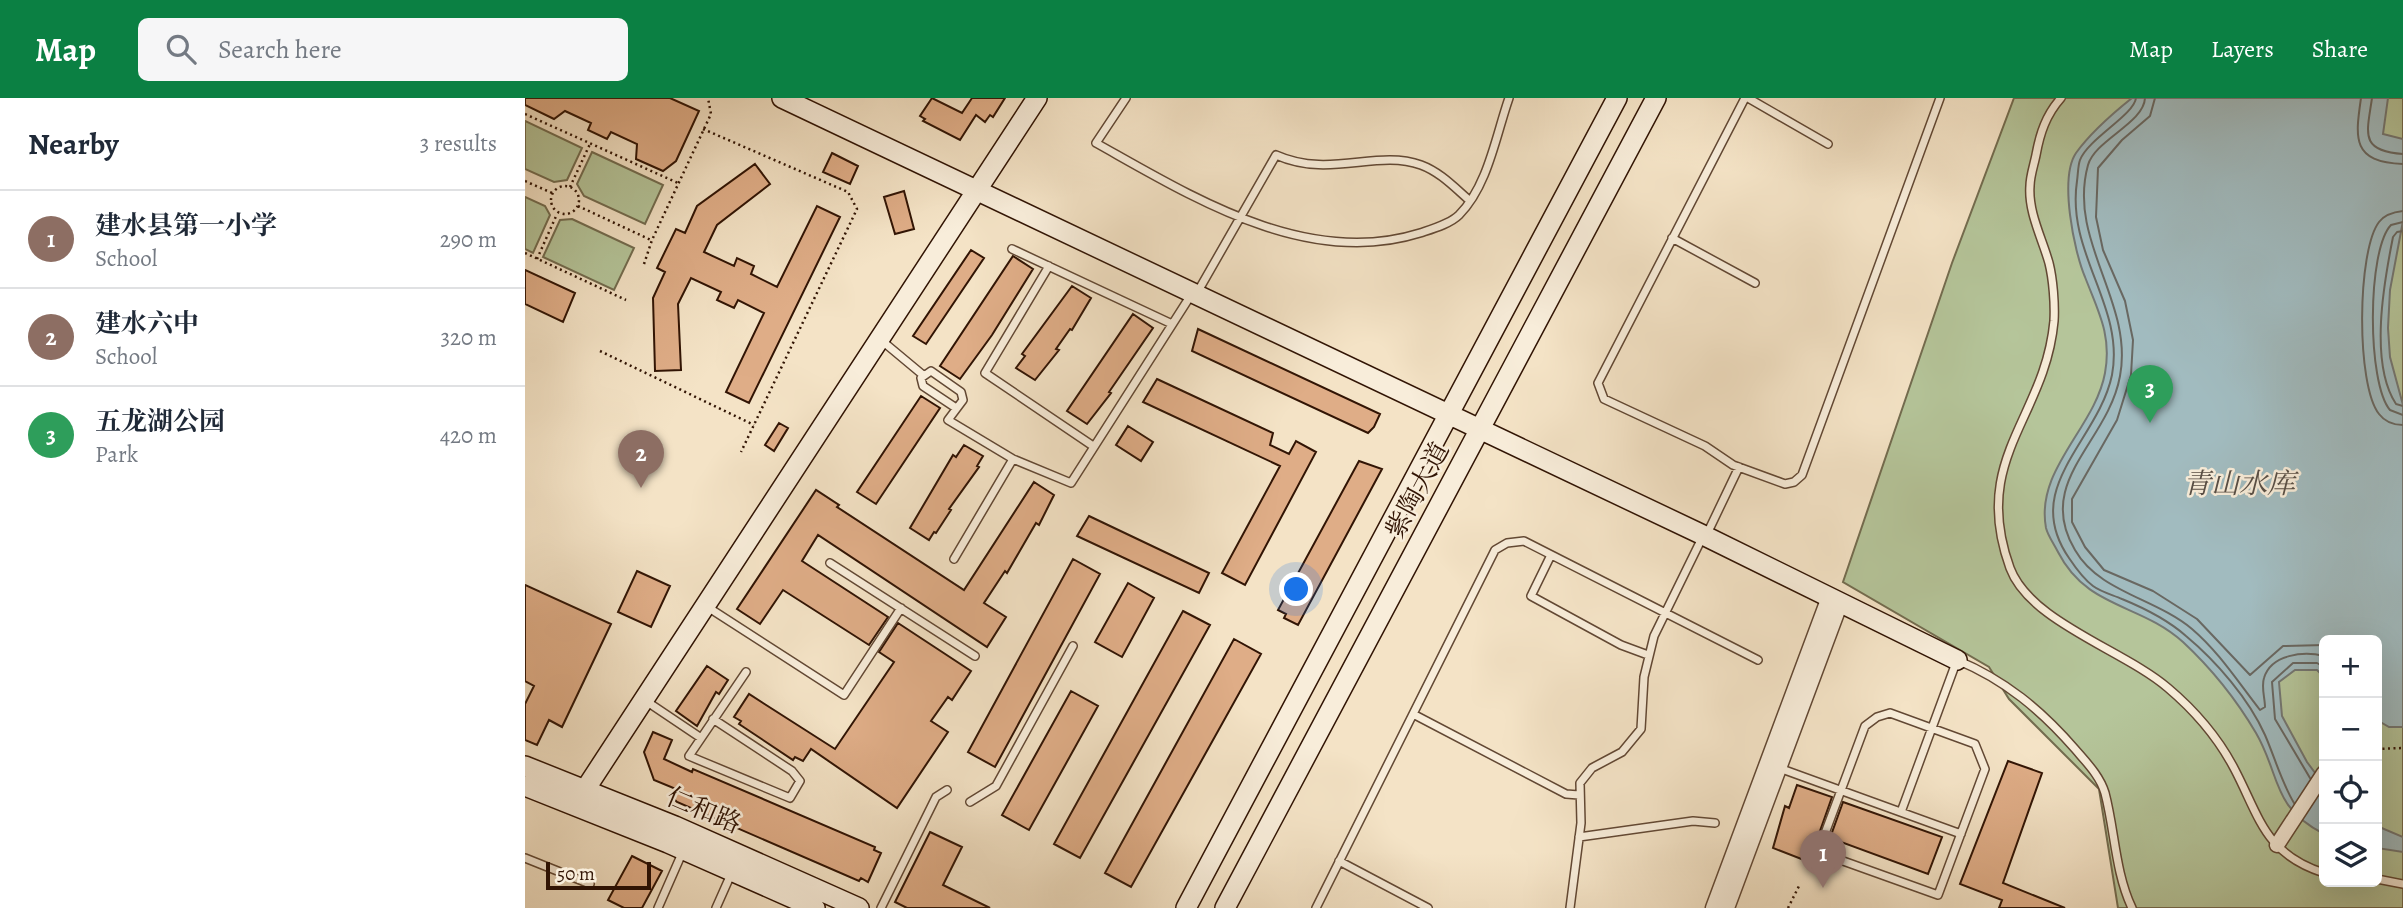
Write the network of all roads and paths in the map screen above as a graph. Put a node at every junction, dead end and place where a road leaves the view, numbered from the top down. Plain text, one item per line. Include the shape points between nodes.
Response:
1 (708, 98) edge
2 (782, 98) edge
3 (1037, 98) edge
4 (1126, 98) edge
5 (1509, 98) edge
6 (1617, 98) edge
7 (1656, 98) edge
8 (1747, 98) edge
9 (1940, 98) edge
10 (2061, 98) edge
11 (525, 114) edge
12 (703, 129) junction
13 (590, 144) junction
14 (1828, 144) dead end
15 (525, 181) edge
16 (678, 183) junction
17 (570, 187) junction
18 (978, 190) junction
19 (552, 193) junction
20 (1469, 200) junction
21 (578, 206) junction
22 (558, 213) junction
23 (1240, 217) junction
24 (1672, 238) junction
25 (652, 240) junction
26 (1012, 249) dead end
27 (525, 253) edge
28 (537, 259) junction
29 (644, 264) dead end
30 (1049, 266) junction
31 (1755, 283) dead end
32 (1195, 293) junction
33 (626, 300) dead end
34 (1172, 324) junction
35 (881, 340) junction
36 (600, 351) dead end
37 (923, 375) junction
38 (956, 408) junction
39 (1448, 414) junction
40 (754, 425) junction
41 (1480, 429) junction
42 (1093, 446) junction
43 (741, 452) dead end
44 (1013, 459) junction
45 (1739, 467) junction
46 (1705, 536) junction
47 (1551, 555) junction
48 (954, 559) dead end
49 (830, 563) dead end
50 (1835, 599) junction
51 (706, 606) junction
52 (901, 608) junction
53 (1665, 613) junction
54 (1073, 646) dead end
55 (1648, 655) junction
56 (975, 656) dead end
57 (1758, 660) dead end
58 (1957, 660) junction
59 (746, 672) dead end
60 (644, 700) junction
61 (1413, 714) junction
62 (713, 719) junction
63 (1931, 728) junction
64 (701, 738) junction
65 (2403, 748) edge
66 (2382, 750) edge
67 (525, 765) edge
68 (1779, 768) junction
69 (2319, 781) edge
70 (525, 786) edge
71 (947, 790) dead end
72 (1841, 790) junction
73 (1579, 795) junction
74 (580, 797) junction
75 (970, 802) dead end
76 (1901, 812) junction
77 (1715, 822) dead end
78 (1961, 834) junction
79 (1579, 837) junction
80 (2277, 845) junction
81 (684, 850) junction
82 (525, 858) edge
83 (1339, 861) junction
84 (732, 871) junction
85 (2319, 872) edge
86 (2382, 879) edge
87 (590, 884) dead end
88 (2403, 884) edge
89 (1799, 886) dead end
90 (657, 908) edge
91 (716, 908) edge
92 (815, 908) edge
93 (859, 908) edge
94 (881, 908) edge
95 (1186, 908) edge
96 (1225, 908) edge
97 (1316, 908) edge
98 (1428, 908) edge
99 (1570, 908) edge
100 (1713, 908) edge
101 (1727, 908) edge
102 (1788, 908) edge
103 (2132, 908) edge

1 - 12 path via 711,114
2 - 18 main road
3 - 18 main road
4 - 23 lane via 1095,144 1209,206
5 - 20 lane via 1481,183
6 - 39 main road, 紫陶大道
7 - 41 main road, 紫陶大道
8 - 14 lane
8 - 24 lane
9 - 45 lane via 1802,475 1785,484
10 - 80 lane via 2040,131 2030,187 2033,216 2050,267 2054,318 2049,357 2001,472 1997,507 2002,542 2011,572 2029,598 2168,687 2201,720 2234,768 2258,824
11 - 13 path
12 - 16 path
12 - 40 path via 848,192 857,209
13 - 16 path
13 - 17 path
15 - 19 path
16 - 25 path
17 - 19 path
17 - 21 path via 579,198
18 - 32 main road
18 - 35 main road
19 - 22 path via 551,205
20 - 23 lane via 1459,216 1444,224 1376,241 1311,237
20 - 23 lane via 1439,174 1408,161 1313,167 1276,155
21 - 22 path via 567,214
21 - 25 path
22 - 28 path
23 - 32 lane
24 - 31 lane
24 - 45 lane via 1598,383 1599,391 1604,398
25 - 29 path
26 - 30 lane
27 - 28 path
28 - 33 path
30 - 34 lane
30 - 42 lane via 985,373
32 - 34 lane
32 - 39 main road
34 - 42 lane
35 - 37 lane
35 - 51 main road
36 - 40 path
37 - 38 lane via 923,386
37 - 38 lane via 931,370 957,387 963,400
38 - 44 lane via 948,420
39 - 41 main road
39 - 95 main road, 紫陶大道
40 - 43 path
41 - 46 main road
41 - 96 main road, 紫陶大道
42 - 44 lane via 1071,483
44 - 48 lane
45 - 46 lane
46 - 50 main road
46 - 53 lane
47 - 53 lane
47 - 55 lane via 1531,596
47 - 61 lane via 1524,541 1495,550
49 - 52 lane
50 - 58 main road
50 - 68 street
50 - 100 street
51 - 52 lane via 843,695
51 - 60 main road
52 - 56 lane
53 - 55 lane
53 - 57 lane
54 - 75 lane via 996,786
55 - 73 lane via 1641,729 1622,752 1587,772
58 - 63 lane
58 - 103 lane via 1992,676 2029,702 2094,770 2105,793
59 - 62 lane
60 - 64 lane
60 - 74 main road
61 - 73 lane via 1566,794
61 - 83 lane
62 - 64 lane
62 - 64 lane via 792,771 800,781 790,798 695,760 689,755
63 - 72 lane via 1890,713 1871,720
63 - 76 lane
63 - 78 lane via 1975,744 1984,763
65 - 66 path
67 - 74 main road, 仁和路
68 - 72 lane
68 - 101 street
69 - 80 street
70 - 74 main road, 仁和路
71 - 94 lane via 936,797
72 - 76 lane
72 - 78 lane via 1818,852 1938,895
73 - 79 lane
74 - 81 main road, 仁和路
74 - 93 main road, 仁和路
76 - 78 lane
77 - 79 lane
79 - 99 lane
80 - 85 lane
81 - 84 main road, 仁和路
81 - 90 lane
82 - 87 lane
83 - 97 lane
83 - 98 lane
84 - 91 lane
84 - 92 main road, 仁和路
86 - 88 lane
89 - 102 path

